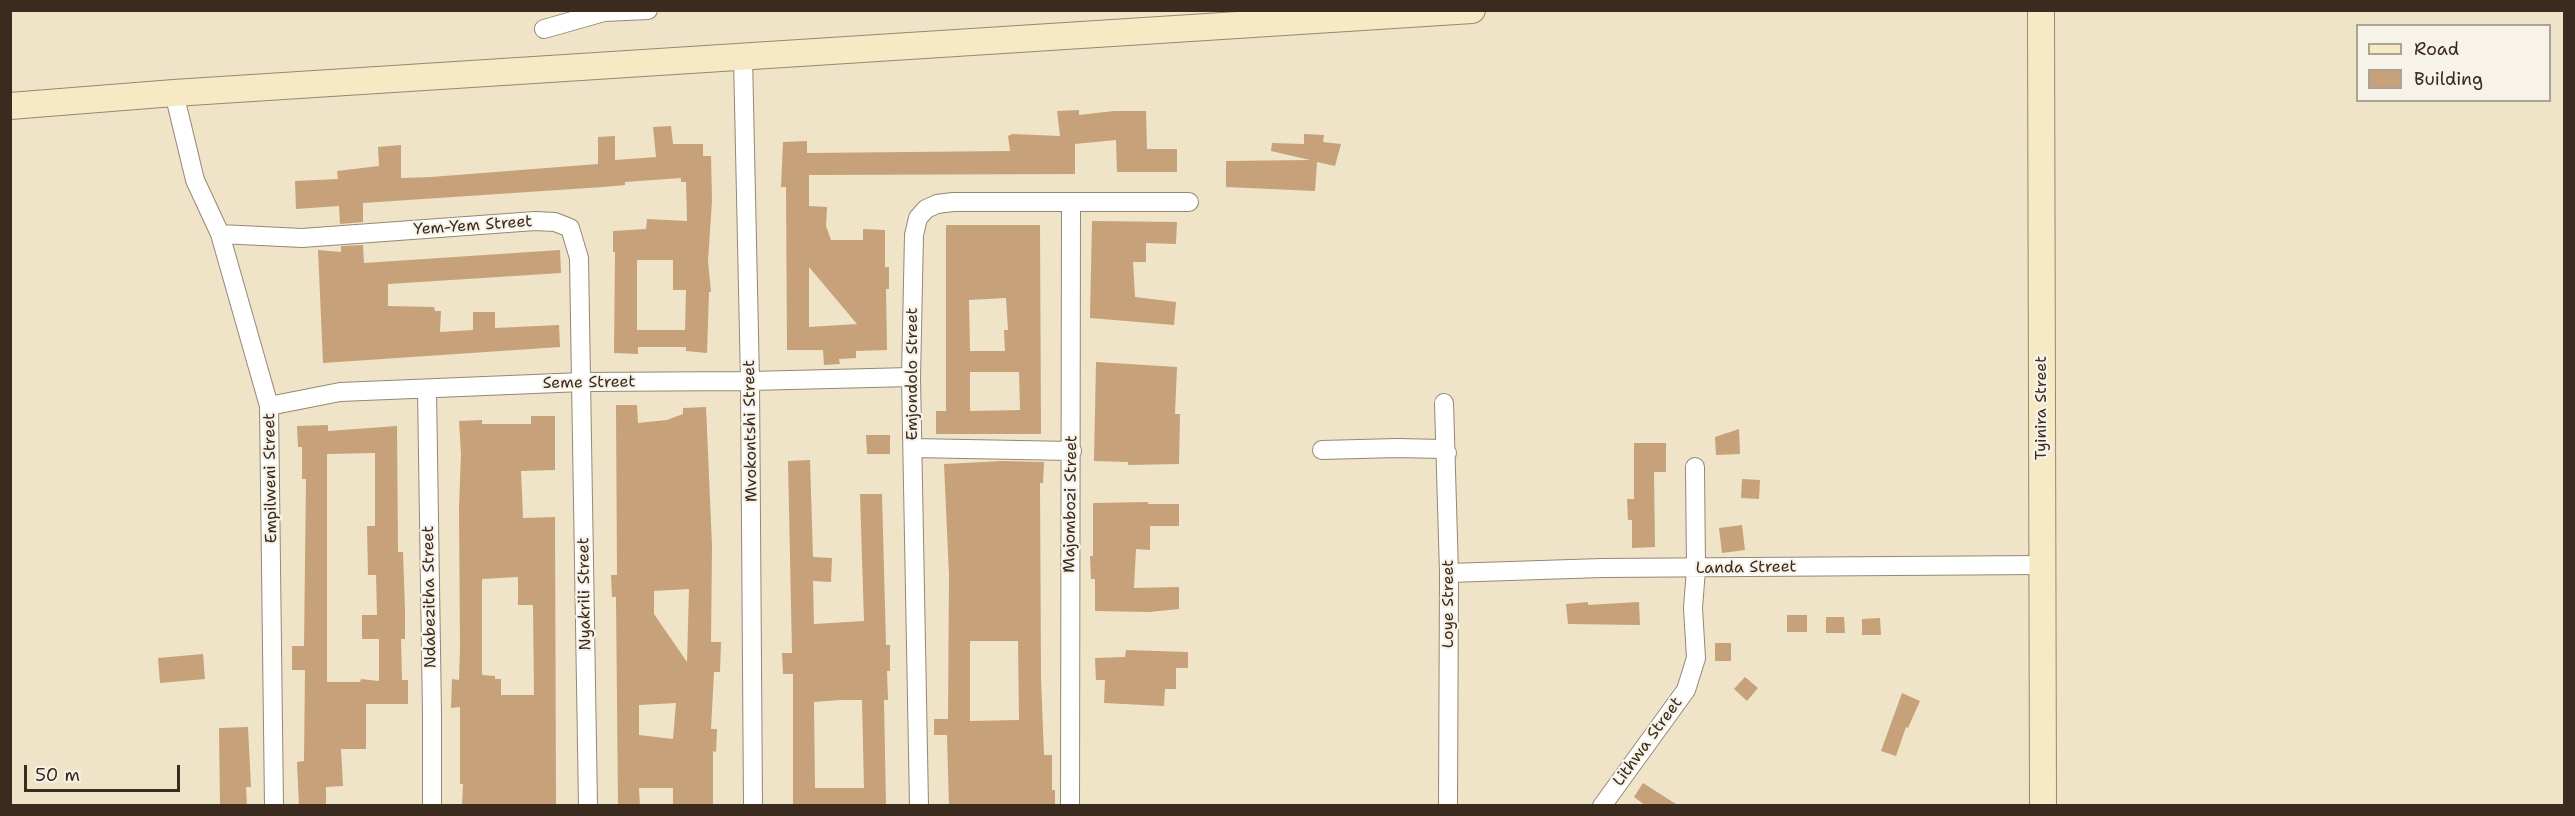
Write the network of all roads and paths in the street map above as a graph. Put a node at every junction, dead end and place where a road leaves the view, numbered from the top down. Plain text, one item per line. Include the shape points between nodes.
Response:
1 (648, 10) edge
2 (1472, 10) edge
3 (2041, 10) edge
4 (544, 29) dead end
5 (743, 57) junction
6 (174, 93) junction
7 (10, 106) edge
8 (1189, 201) dead end
9 (1071, 203) junction
10 (220, 234) junction
11 (911, 376) junction
12 (750, 381) junction
13 (582, 382) junction
14 (427, 389) junction
15 (1444, 403) dead end
16 (269, 406) junction
17 (914, 448) junction
18 (1322, 450) dead end
19 (1072, 451) junction
20 (1448, 453) junction
21 (1695, 467) dead end
22 (2042, 565) junction
23 (1696, 568) junction
24 (1449, 573) junction
25 (274, 806) edge
26 (432, 806) edge
27 (588, 806) edge
28 (753, 806) edge
29 (919, 806) edge
30 (1070, 806) edge
31 (1448, 806) edge
32 (1602, 806) edge
33 (2043, 806) edge

1 - 4 street via 604,12
2 - 5 main road
3 - 22 main road, Tyinira Street
5 - 6 main road
5 - 12 street, Mvokontshi Street
6 - 7 main road
6 - 10 street, Empilweni Street via 195,180
8 - 9 street, Emjondolo Street
9 - 11 street, Emjondolo Street via 953,202 938,204 918,218 914,235
9 - 19 street, Majombozi Street
10 - 13 street, Yem-Yem Street via 302,238 535,220 570,228 579,258
10 - 16 street, Empilweni Street
11 - 12 street, Seme Street
11 - 17 street, Emjondolo Street
12 - 13 street, Seme Street
12 - 28 street, Mvokontshi Street
13 - 14 street, Seme Street
13 - 27 street, Nyakrili Street
14 - 16 street, Seme Street via 340,392
14 - 26 street, Ndabezitha Street
15 - 20 street, Loye Street
16 - 25 street, Empilweni Street
17 - 19 street
17 - 29 street, Emjondolo Street
18 - 20 street via 1443,449
19 - 30 street, Majombozi Street
20 - 24 street, Loye Street
21 - 23 street, Lithwa Street
22 - 23 street, Landa Street
22 - 33 main road, Tyinira Street
23 - 24 street, Landa Street
23 - 32 street, Lithwa Street via 1696,658 1686,690
24 - 31 street, Loye Street

